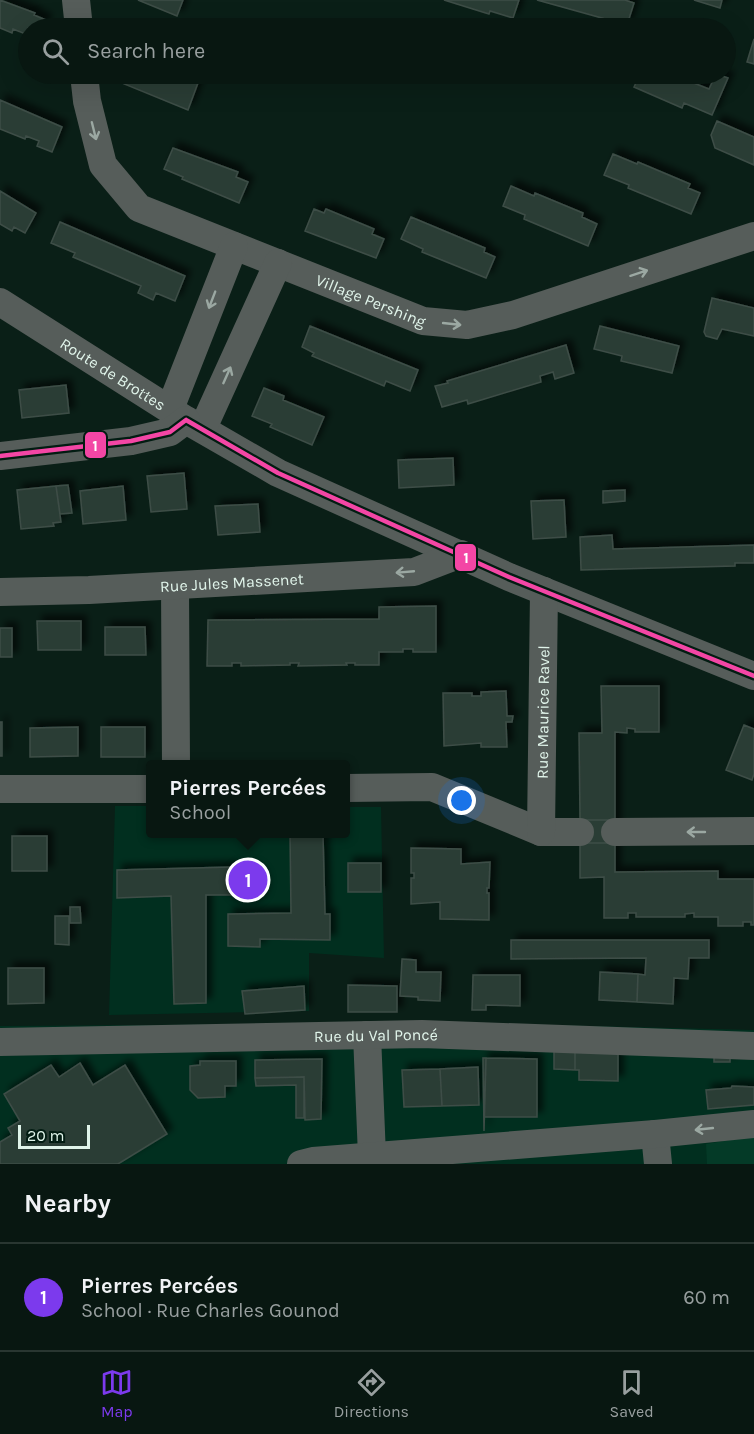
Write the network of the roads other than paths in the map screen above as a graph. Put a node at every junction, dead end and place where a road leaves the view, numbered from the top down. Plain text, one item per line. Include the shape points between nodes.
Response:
1 (76, 0) edge
2 (78, 18) edge
3 (85, 84) edge
4 (754, 236) edge
5 (234, 246) junction
6 (278, 263) junction
7 (0, 302) edge
8 (186, 419) junction
9 (0, 456) edge
10 (460, 554) junction
11 (174, 586) junction
12 (544, 591) junction
13 (0, 592) edge
14 (754, 676) edge
15 (176, 760) edge
16 (350, 788) edge
17 (0, 789) edge
18 (146, 789) edge
19 (754, 831) edge
20 (541, 832) junction
21 (580, 832) dead end
22 (615, 832) dead end
23 (367, 1035) junction
24 (0, 1042) edge
25 (754, 1046) edge
26 (754, 1124) edge
27 (655, 1134) junction
28 (372, 1156) junction
29 (301, 1164) edge
30 (658, 1164) edge

1 - 2 street
3 -> 5 street, Village Pershing via 103,165 139,208
6 -> 4 street, Village Pershing via 423,321 467,326 513,315
5 - 6 street, Village Pershing
5 -> 8 street
8 -> 6 street
7 - 8 street, Route de Brottes
8 - 9 street via 170,432 131,441
8 - 10 street, Route de Brottes via 278,473
10 -> 11 street, Rue Jules Massenet via 414,572
10 - 12 street, Route de Brottes
11 - 13 street, Rue Jules Massenet
11 - 15 street
12 - 14 street, Route de Brottes
12 - 20 street, Rue Maurice Ravel
16 - 20 street via 432,787
17 - 18 street
19 -> 22 street
20 - 21 street
23 - 24 street, Rue du Val Poncé
23 - 25 street, Rue du Val Poncé
23 - 28 street
26 -> 27 street
27 - 28 street
27 - 30 street
28 - 29 street

